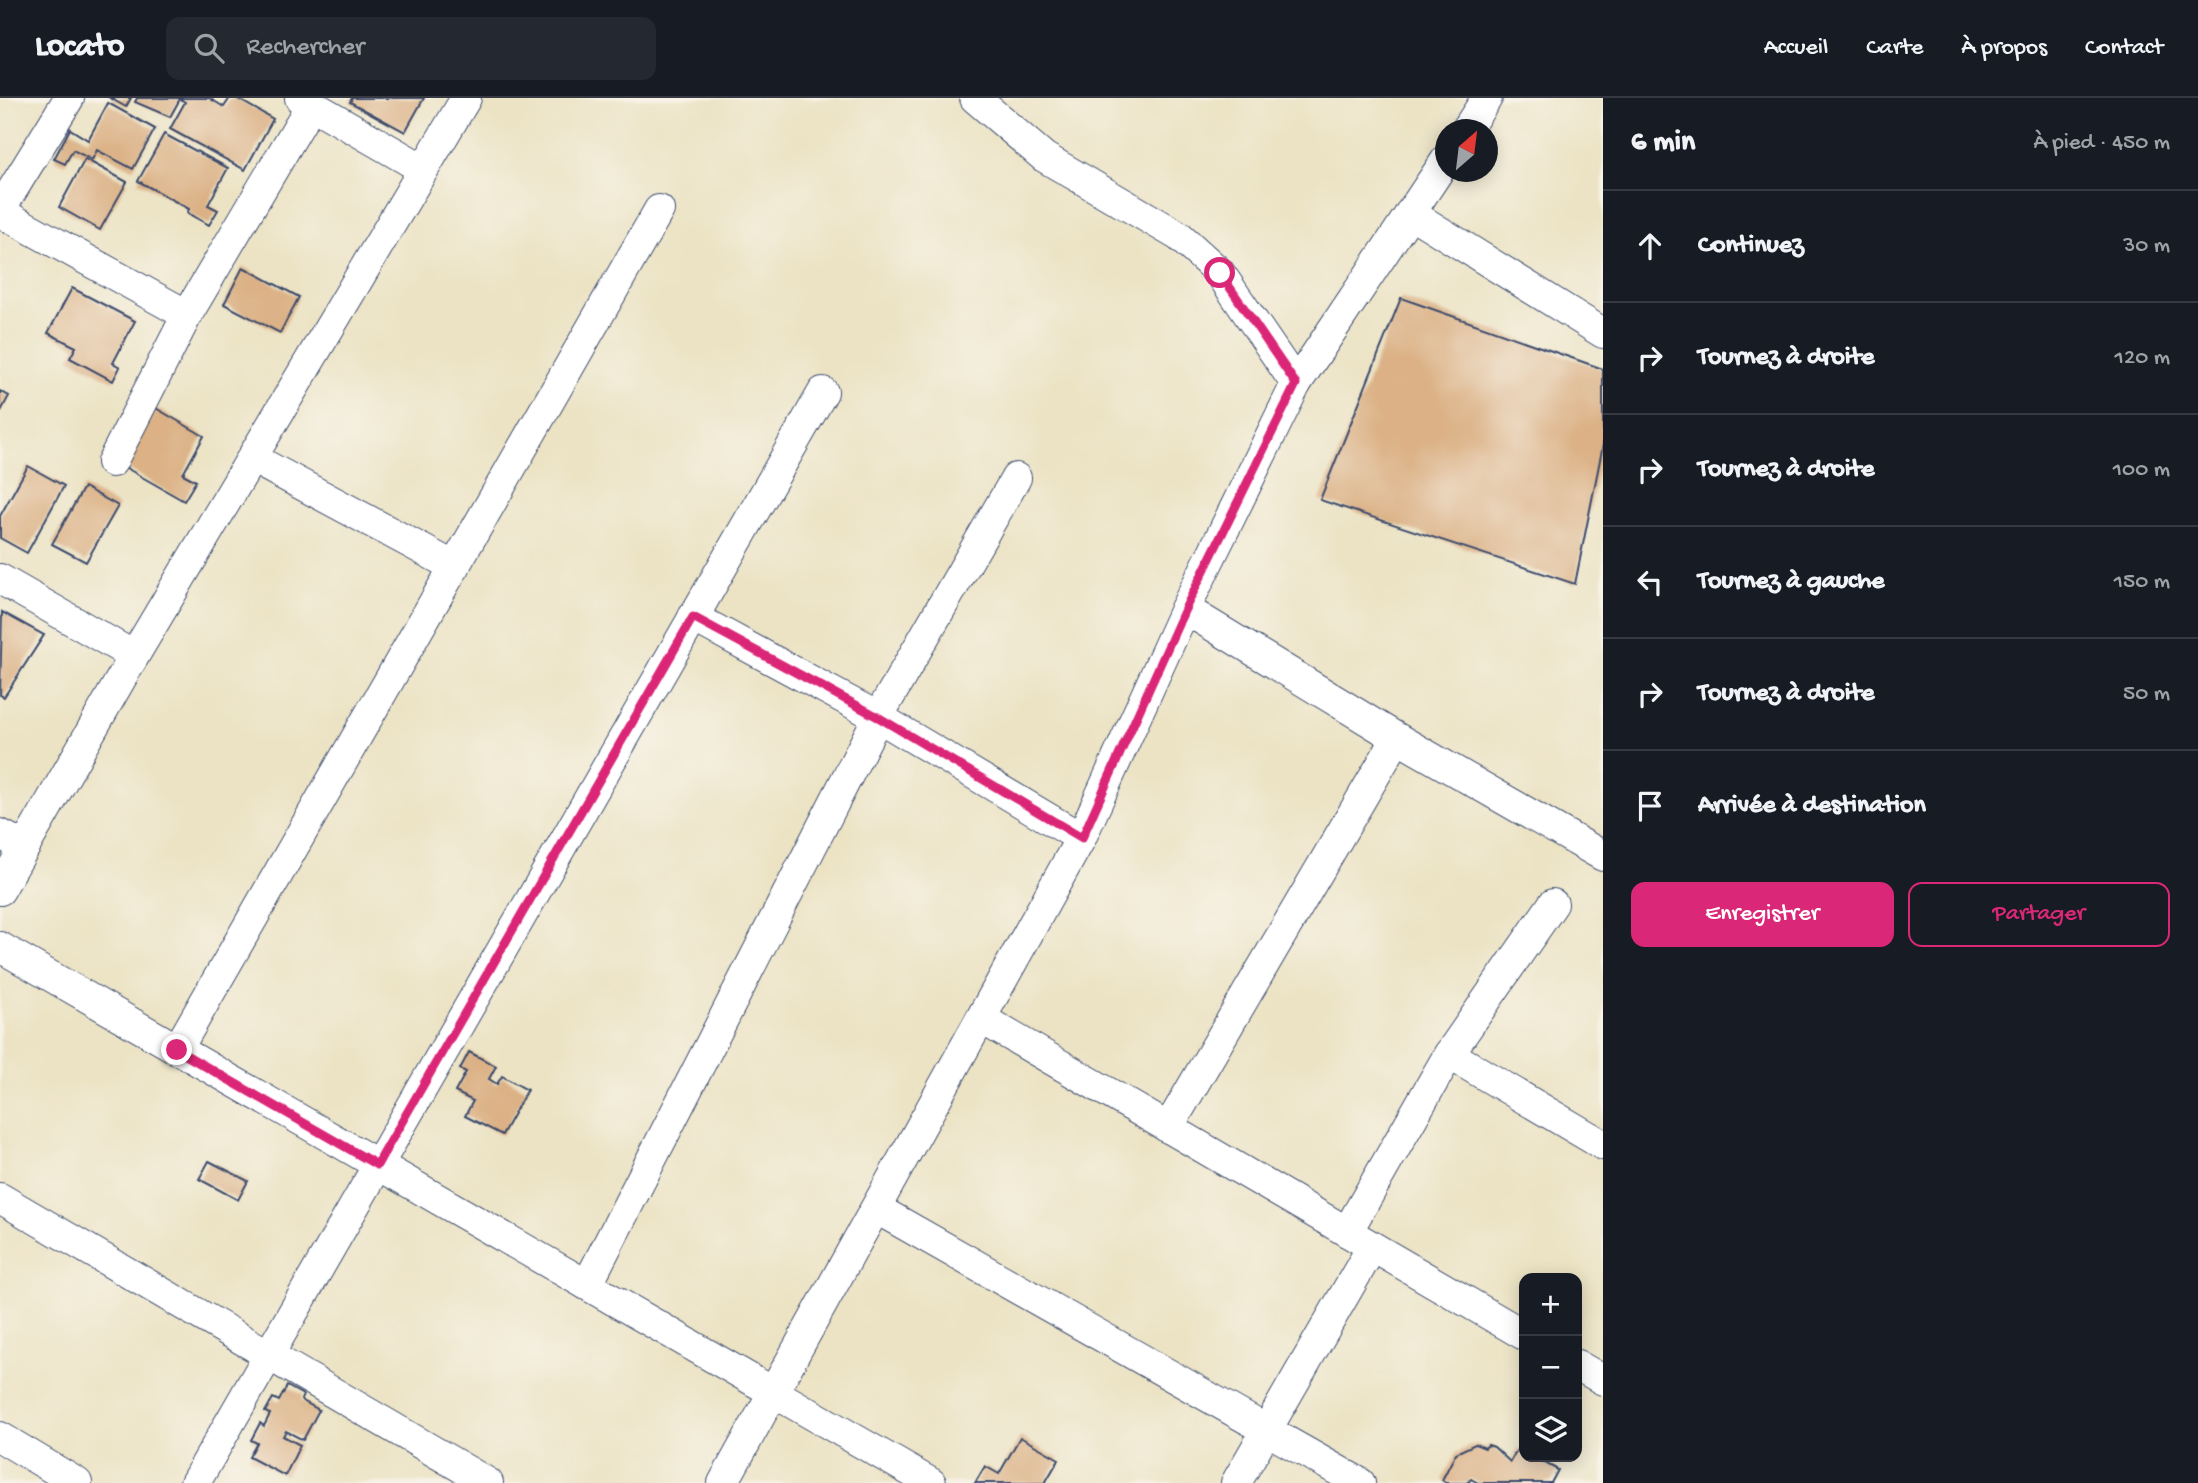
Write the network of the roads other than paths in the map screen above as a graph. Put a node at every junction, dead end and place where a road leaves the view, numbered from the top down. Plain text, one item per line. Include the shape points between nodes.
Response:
1 (69, 98) edge
2 (466, 98) edge
3 (975, 98) edge
4 (1487, 98) edge
5 (305, 101) edge
6 (1473, 119) edge
7 (423, 169) junction
8 (1435, 176) edge
9 (659, 210) dead end
10 (0, 211) edge
11 (1410, 213) junction
12 (187, 315) junction
13 (1603, 333) edge
14 (1296, 384) junction
15 (823, 393) dead end
16 (252, 458) junction
17 (112, 463) dead end
18 (1016, 478) dead end
19 (455, 567) junction
20 (0, 579) edge
21 (1185, 609) junction
22 (693, 617) junction
23 (134, 656) junction
24 (878, 717) junction
25 (1397, 738) junction
26 (1082, 838) junction
27 (12, 840) edge
28 (1603, 856) edge
29 (0, 890) edge
30 (1553, 904) dead end
31 (0, 947) edge
32 (982, 1018) junction
33 (177, 1050) junction
34 (1449, 1054) junction
35 (1168, 1128) junction
36 (1603, 1145) edge
37 (377, 1165) junction
38 (0, 1198) edge
39 (877, 1209) junction
40 (1360, 1239) junction
41 (587, 1285) junction
42 (1519, 1332) edge
43 (268, 1354) junction
44 (1582, 1368) edge
45 (1603, 1380) edge
46 (773, 1392) junction
47 (1266, 1431) junction
48 (0, 1437) edge
49 (76, 1483) edge
50 (195, 1483) edge
51 (488, 1483) edge
52 (723, 1483) edge
53 (931, 1483) edge
54 (1236, 1483) edge
55 (1360, 1483) edge

1 - 10 street
2 - 7 street
3 - 14 street via 1044,157 1179,236 1220,273
4 - 6 street
5 - 7 street
5 - 12 street
7 - 16 street
8 - 11 street
9 - 19 street
10 - 12 street
11 - 13 street
11 - 14 street
12 - 17 street
14 - 21 street
15 - 22 street
16 - 19 street
16 - 23 street
18 - 24 street
19 - 33 street
20 - 23 street
21 - 25 street
21 - 26 street
22 - 24 street
22 - 37 street
23 - 27 street
24 - 26 street
24 - 41 street
25 - 28 street
25 - 35 street
26 - 32 street
27 - 29 street
30 - 34 street
31 - 33 street
32 - 35 street
32 - 39 street
33 - 37 street
34 - 36 street
34 - 40 street
35 - 40 street
37 - 41 street
37 - 43 street
38 - 43 street
39 - 46 street
39 - 47 street
40 - 42 street
40 - 47 street
41 - 46 street
43 - 50 street
43 - 51 street
44 - 45 street
46 - 52 street
46 - 53 street
47 - 54 street
47 - 55 street
48 - 49 street

